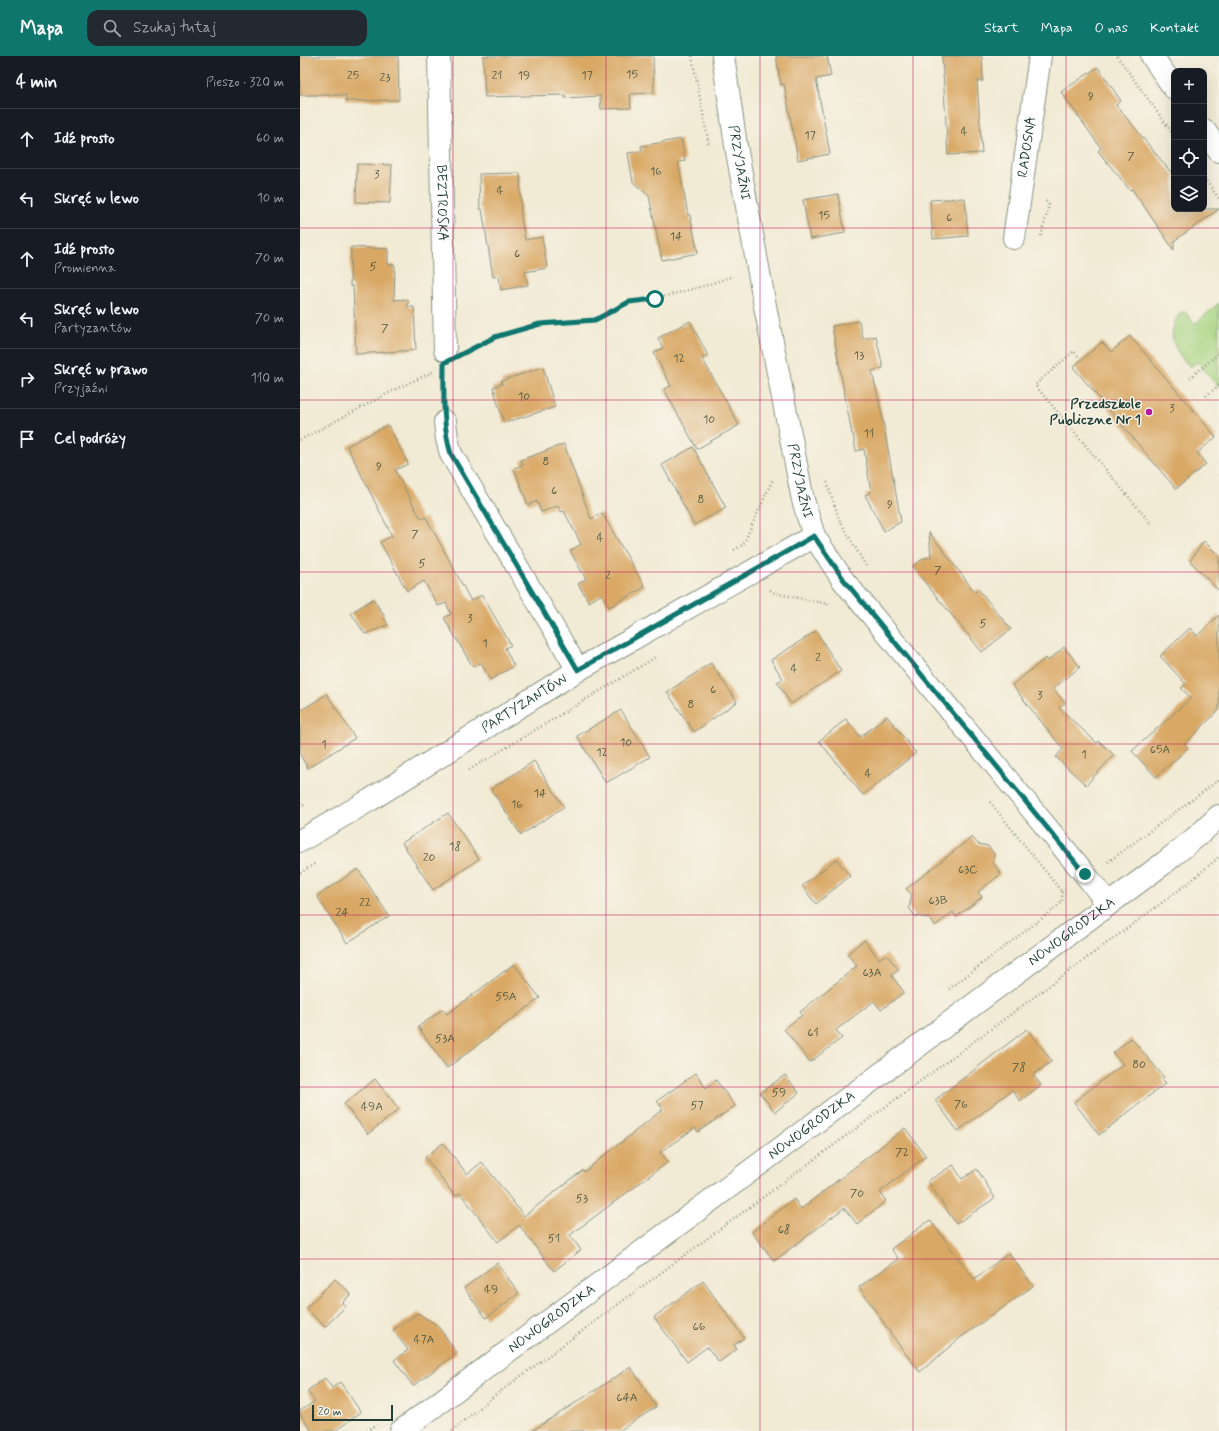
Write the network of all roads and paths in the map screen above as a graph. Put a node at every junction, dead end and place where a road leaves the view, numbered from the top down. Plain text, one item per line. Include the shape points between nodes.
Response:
1 (439, 56) edge
2 (692, 56) edge
3 (723, 56) edge
4 (1040, 56) edge
5 (1117, 56) edge
6 (1152, 56) edge
7 (1171, 84) edge
8 (1171, 131) edge
9 (1207, 134) edge
10 (710, 150) dead end
11 (1219, 151) edge
12 (1207, 182) edge
13 (1219, 199) edge
14 (1014, 238) dead end
15 (731, 268) dead end
16 (733, 276) junction
17 (734, 284) dead end
18 (470, 350) dead end
19 (1219, 353) edge
20 (444, 356) junction
21 (1078, 356) dead end
22 (1190, 378) dead end
23 (1219, 385) edge
24 (1206, 396) dead end
25 (445, 422) joint
26 (300, 440) edge
27 (770, 473) dead end
28 (825, 476) dead end
29 (1152, 524) dead end
30 (814, 536) junction
31 (743, 545) dead end
32 (869, 571) dead end
33 (769, 589) dead end
34 (833, 609) dead end
35 (578, 670) junction
36 (1219, 780) edge
37 (988, 799) dead end
38 (300, 803) edge
39 (307, 807) dead end
40 (1219, 816) edge
41 (300, 841) edge
42 (1219, 857) edge
43 (1085, 874) junction
44 (1062, 892) junction
45 (1108, 904) junction
46 (1053, 910) dead end
47 (401, 1431) edge
48 (452, 1431) edge

1 - 20 street, BEZTROSKA
2 - 10 path
3 - 30 street, PRZYJAŹNI via 736,146 765,306 802,500
4 - 14 street, RADOSNA
5 - 8 path
6 - 7 street
9 - 11 street
12 - 13 path
15 - 16 path
16 - 17 path
16 - 18 path via 655,299 629,302 595,320 540,324 495,337
19 - 22 path
20 - 25 path
20 - 26 path via 431,373
21 - 29 path via 1074,351 1035,385
23 - 24 path
25 - 35 street via 451,454
27 - 31 path via 772,481
28 - 32 path via 839,519
30 - 35 street, PARTYZANTÓW
30 - 43 street, PRZYJAŹNI via 844,580
33 - 34 path via 774,593 828,604
35 - 41 street, PARTYZANTÓW
36 - 43 path via 1109,862 1104,858
37 - 44 path
38 - 39 path
40 - 45 street, NOWOGRODZKA via 1164,863
42 - 48 path via 1187,884 494,1396
43 - 44 path
43 - 45 street, PRZYJAŹNI
44 - 46 path via 1062,902
45 - 47 street, NOWOGRODZKA

